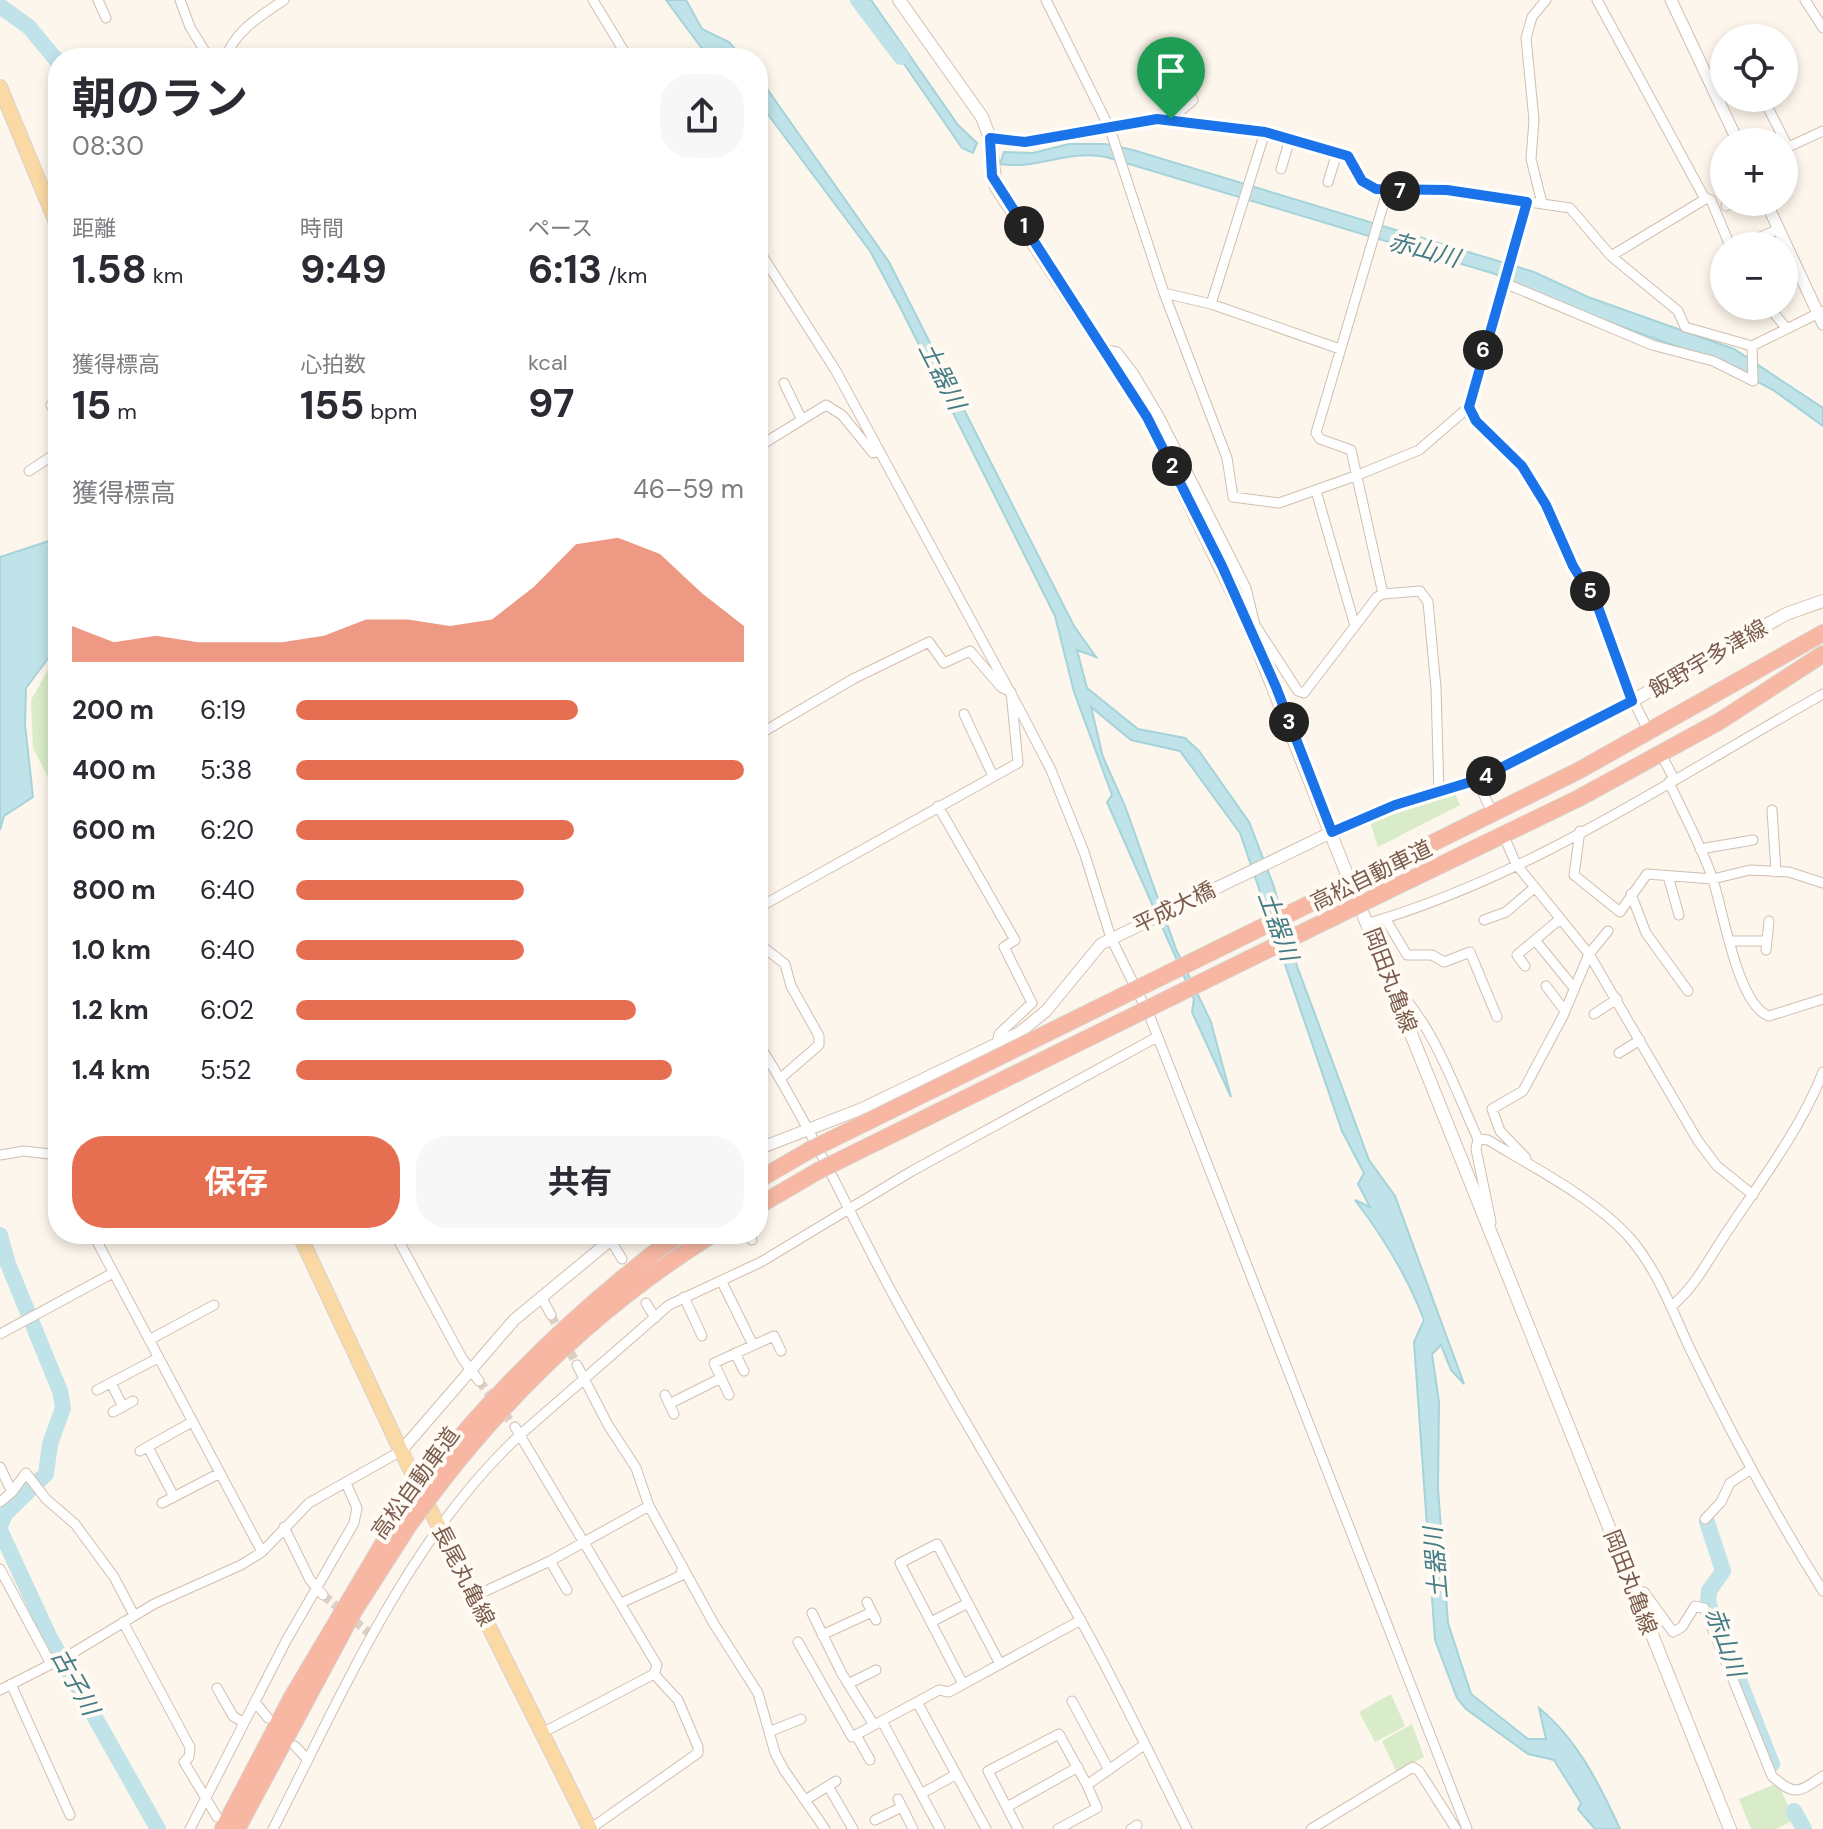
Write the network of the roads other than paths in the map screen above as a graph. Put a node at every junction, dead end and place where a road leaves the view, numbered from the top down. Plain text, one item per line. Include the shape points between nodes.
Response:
1 (98, 0) edge
2 (180, 0) edge
3 (284, 0) edge
4 (593, 0) edge
5 (899, 0) edge
6 (1046, 0) edge
7 (1546, 0) edge
8 (1597, 0) edge
9 (1671, 0) edge
10 (1805, 0) edge
11 (106, 18) dead end
12 (1823, 28) edge
13 (203, 48) edge
14 (229, 48) edge
15 (622, 48) edge
16 (1170, 57) dead end
17 (0, 87) edge
18 (5, 113) edge
19 (1171, 119) junction
20 (1731, 128) edge
21 (1110, 129) junction
22 (1823, 131) edge
23 (1265, 132) junction
24 (990, 138) junction
25 (1290, 139) junction
26 (1798, 142) edge
27 (1337, 153) junction
28 (1281, 169) dead end
29 (1328, 182) dead end
30 (1387, 192) junction
31 (1707, 198) junction
32 (1527, 202) junction
33 (48, 203) edge
34 (1542, 203) junction
35 (1773, 216) edge
36 (1779, 229) junction
37 (1724, 232) edge
38 (1772, 232) edge
39 (1611, 256) junction
40 (768, 264) edge
41 (1502, 282) junction
42 (1164, 293) junction
43 (1211, 304) junction
44 (1821, 316) edge
45 (1780, 320) edge
46 (1787, 329) junction
47 (1340, 349) junction
48 (1753, 350) junction
49 (784, 383) dead end
50 (1469, 407) junction
51 (801, 418) junction
52 (768, 440) edge
53 (879, 452) junction
54 (48, 459) edge
55 (29, 471) dead end
56 (1358, 475) junction
57 (1316, 491) junction
58 (1383, 594) junction
59 (1823, 601) edge
60 (1252, 626) junction
61 (1355, 626) junction
62 (1823, 633) edge
63 (1823, 654) edge
64 (1011, 692) junction
65 (1823, 694) edge
66 (1632, 701) junction
67 (964, 714) dead end
68 (1645, 724) dead end
69 (768, 729) edge
70 (1663, 758) dead end
71 (993, 776) junction
72 (1477, 780) junction
73 (1671, 781) junction
74 (1439, 793) junction
75 (938, 806) junction
76 (1489, 806) dead end
77 (1772, 810) dead end
78 (1580, 831) junction
79 (1332, 832) junction
80 (1753, 840) dead end
81 (1506, 841) dead end
82 (1700, 849) junction
83 (1516, 864) junction
84 (1776, 872) junction
85 (1668, 876) junction
86 (1713, 879) junction
87 (1823, 883) edge
88 (1534, 888) junction
89 (1631, 894) junction
90 (768, 902) edge
91 (1679, 915) dead end
92 (1385, 918) junction
93 (1560, 919) junction
94 (1484, 920) dead end
95 (1769, 921) dead end
96 (1369, 923) junction
97 (1608, 931) dead end
98 (1115, 936) junction
99 (1535, 940) junction
100 (1729, 941) junction
101 (768, 951) edge
102 (1589, 954) junction
103 (1525, 966) dead end
104 (1546, 986) dead end
105 (1393, 987) junction
106 (1574, 988) junction
107 (1688, 991) dead end
108 (1617, 999) junction
109 (1823, 999) edge
110 (1565, 1011) junction
111 (1594, 1014) dead end
112 (1497, 1017) dead end
113 (1157, 1037) junction
114 (1640, 1040) junction
115 (997, 1044) junction
116 (1619, 1053) dead end
117 (768, 1057) edge
118 (1823, 1072) edge
119 (782, 1077) junction
120 (809, 1130) junction
121 (1478, 1139) junction
122 (768, 1145) edge
123 (48, 1153) edge
124 (1, 1154) edge
125 (1537, 1170) junction
126 (768, 1174) edge
127 (1753, 1195) junction
128 (768, 1200) edge
129 (851, 1208) junction
130 (1495, 1242) junction
131 (98, 1244) edge
132 (304, 1244) edge
133 (401, 1244) edge
134 (603, 1244) edge
135 (615, 1244) edge
136 (666, 1244) edge
137 (699, 1244) edge
138 (622, 1259) dead end
139 (113, 1273) junction
140 (722, 1282) junction
141 (541, 1296) junction
142 (684, 1297) junction
143 (646, 1303) dead end
144 (214, 1305) dead end
145 (1673, 1305) junction
146 (551, 1315) tunnel mouth
147 (655, 1318) junction
148 (0, 1334) edge
149 (702, 1336) dead end
150 (149, 1340) junction
151 (753, 1345) junction
152 (781, 1351) dead end
153 (735, 1353) junction
154 (158, 1358) junction
155 (577, 1365) tunnel mouth
156 (470, 1370) junction
157 (744, 1371) dead end
158 (721, 1378) junction
159 (586, 1379) junction
160 (479, 1381) tunnel mouth
161 (111, 1383) junction
162 (97, 1390) dead end
163 (729, 1395) dead end
164 (133, 1401) dead end
165 (669, 1404) dead end
166 (192, 1422) junction
167 (519, 1430) junction
168 (401, 1451) junction
169 (1, 1469) edge
170 (1751, 1469) junction
171 (220, 1473) junction
172 (434, 1480) junction
173 (346, 1483) junction
174 (12, 1492) junction
175 (174, 1497) junction
176 (0, 1502) edge
177 (162, 1503) dead end
178 (649, 1506) junction
179 (405, 1518) junction
180 (1705, 1519) dead end
181 (284, 1527) junction
182 (440, 1527) junction
183 (584, 1542) junction
184 (262, 1552) junction
185 (550, 1561) junction
186 (683, 1567) junction
187 (0, 1569) edge
188 (3, 1581) edge
189 (567, 1590) dead end
190 (320, 1591) junction
191 (1635, 1591) junction
192 (1823, 1591) edge
193 (475, 1596) junction
194 (621, 1603) junction
195 (968, 1603) junction
196 (872, 1611) dead end
197 (812, 1613) dead end
198 (134, 1615) junction
199 (1081, 1620) junction
200 (123, 1622) junction
201 (931, 1622) junction
202 (822, 1635) junction
203 (798, 1642) dead end
204 (52, 1664) junction
205 (1000, 1664) junction
206 (876, 1670) dead end
207 (654, 1674) junction
208 (11, 1684) junction
209 (848, 1684) junction
210 (963, 1684) junction
211 (217, 1688) dead end
212 (0, 1690) edge
213 (1072, 1701) dead end
214 (255, 1702) junction
215 (917, 1702) junction
216 (268, 1718) dead end
217 (801, 1719) dead end
218 (244, 1723) junction
219 (878, 1723) junction
220 (771, 1731) junction
221 (542, 1733) junction
222 (856, 1735) junction
223 (1144, 1745) junction
224 (295, 1746) dead end
225 (308, 1760) junction
226 (870, 1760) dead end
227 (1078, 1767) junction
228 (1109, 1770) junction
229 (955, 1775) junction
230 (1823, 1776) edge
231 (1087, 1785) junction
232 (921, 1794) junction
233 (807, 1799) junction
234 (205, 1800) junction
235 (1007, 1807) junction
236 (70, 1815) dead end
237 (875, 1820) dead end
238 (220, 1823) edge
239 (190, 1829) edge
240 (237, 1829) edge
241 (273, 1829) edge
242 (590, 1829) edge
243 (825, 1829) edge
244 (853, 1829) edge
245 (913, 1829) edge
246 (940, 1829) edge
247 (986, 1829) edge
248 (1018, 1829) edge
249 (1058, 1829) edge
250 (1187, 1829) edge
251 (1311, 1829) edge
252 (1456, 1829) edge
253 (1467, 1829) edge
254 (1730, 1829) edge

1 - 11 street
2 - 13 street
3 - 14 street via 252,21
4 - 15 street
5 - 24 main road, 岡田丸亀線 via 976,109
6 - 21 street
7 - 34 street via 1532,17 1526,38 1534,120 1531,159
8 - 31 street
9 - 20 street
10 - 12 street
16 - 19 street via 1193,100
17 - 18 main road
18 - 33 main road
19 - 21 street
19 - 23 street
21 - 24 street via 1025,142
21 - 42 street
22 - 26 street
23 - 25 street
23 - 43 street
24 - 60 main road, 岡田丸亀線 via 996,187 1147,417
25 - 27 street
25 - 28 street
27 - 29 street
27 - 30 street via 1348,156 1369,187
30 - 32 street via 1447,190
30 - 47 street
31 - 37 street
31 - 39 street
32 - 34 street
32 - 41 street
34 - 39 street via 1570,208
35 - 36 street
36 - 38 street
36 - 44 street
39 - 48 street via 1678,311 1685,327
40 - 53 street via 808,323
41 - 48 street via 1753,381
41 - 50 street
42 - 43 street
42 - 57 street via 1227,458 1233,497 1279,503
43 - 47 street
44 - 46 street
45 - 46 street
46 - 48 street
47 - 56 street via 1316,433 1351,450
49 - 51 street
50 - 56 street via 1419,450
50 - 66 street via 1476,421 1522,466 1546,505 1598,607
51 - 52 street
51 - 53 street via 818,407 833,407 873,453
53 - 64 street
54 - 55 street
56 - 57 street
56 - 58 street
57 - 61 street
58 - 61 street
58 - 74 street via 1420,591 1428,602
59 - 66 main road, 飯野宇多津線 via 1786,614
60 - 61 street via 1304,693
60 - 79 main road, 岡田丸亀線
62 - 126 highway, 高松自動車道, bridge via 1578,771
63 - 128 highway, 高松自動車道, bridge via 1720,721 1593,790
64 - 69 street via 970,651 944,663 929,642
64 - 71 street via 1018,763
64 - 98 street via 1051,770
65 - 73 street
66 - 68 street
66 - 72 main road, 飯野宇多津線
67 - 71 street
70 - 73 street
71 - 75 street
72 - 74 main road, 飯野宇多津線
72 - 76 street
73 - 78 street
73 - 82 street
74 - 79 main road, 飯野宇多津線
75 - 90 street
75 - 115 street via 1015,940 1004,947 1032,1003 999,1034
77 - 84 street
78 - 83 street
78 - 89 street via 1574,875 1620,912
79 - 96 main road, 岡田丸亀線
79 - 98 street, 平成大橋
80 - 82 street
81 - 83 street
82 - 86 street
83 - 88 street
83 - 92 street
84 - 86 street via 1750,870
84 - 87 street
85 - 86 street
85 - 89 street via 1647,874
85 - 91 street
86 - 100 street
88 - 93 street
88 - 94 street via 1506,912
89 - 107 street via 1646,933
92 - 96 street
92 - 112 street via 1407,955 1432,955 1444,962 1470,952
93 - 99 street
93 - 102 street
95 - 100 street via 1767,946 1738,938
96 - 105 main road, 岡田丸亀線
97 - 102 street
98 - 113 street
98 - 115 street, 平成大橋 via 1088,956 1046,1011
99 - 103 street via 1517,955
99 - 106 street
100 - 109 street via 1743,981 1764,1014
101 - 119 street via 785,964 819,1036 819,1045
102 - 106 street
102 - 108 street
104 - 110 street
105 - 121 street via 1429,1035
105 - 130 main road, 岡田丸亀線
106 - 110 street
108 - 111 street
108 - 114 street
110 - 125 street via 1523,1091 1492,1109 1500,1131
113 - 129 street
113 - 253 street
114 - 116 street
114 - 127 street via 1707,1153
115 - 120 street, 平成大橋
117 - 119 street
118 - 127 street
119 - 120 street
120 - 122 street, 平成大橋
120 - 129 street
121 - 125 street
121 - 130 street
123 - 124 street
125 - 145 street via 1619,1227
127 - 145 street via 1690,1291
129 - 140 street
129 - 199 street via 873,1259
130 - 191 main road, 岡田丸亀線
131 - 139 street
132 - 168 main road, 長尾丸亀線
133 - 156 street
134 - 141 street
135 - 138 street
136 - 172 highway, 高松自動車道 via 601,1294 516,1372
137 - 172 highway, 高松自動車道 via 610,1307 526,1381
139 - 148 street
139 - 150 street
140 - 142 street
140 - 151 street
141 - 146 street
141 - 156 street
142 - 147 street
142 - 149 street
143 - 147 street
144 - 150 street
145 - 170 street
147 - 159 street
150 - 154 street
151 - 152 street via 774,1336
151 - 153 street
153 - 157 street
153 - 158 street via 714,1363
154 - 161 street
154 - 166 street
155 - 159 street
156 - 160 street
156 - 168 street
158 - 163 street
158 - 165 street
159 - 167 street
159 - 178 street via 636,1468
161 - 162 street
161 - 164 street via 118,1409
166 - 171 street
166 - 175 street via 144,1449
167 - 182 street
167 - 183 street
168 - 173 street
168 - 182 main road, 長尾丸亀線
169 - 174 street
170 - 180 street via 1730,1483
170 - 192 street
171 - 175 street
171 - 184 street
172 - 179 highway, 高松自動車道, bridge
173 - 181 street via 309,1503
173 - 190 street via 357,1516
174 - 176 street
174 - 198 street via 26,1473 30,1476 75,1524
175 - 177 street
178 - 183 street
178 - 186 street
179 - 238 highway, 高松自動車道
179 - 240 highway, 高松自動車道
181 - 184 street
181 - 190 street
182 - 193 main road, 長尾丸亀線
182 - 225 street via 372,1634
183 - 185 street
183 - 194 street
184 - 198 street
185 - 189 street
185 - 193 street
186 - 194 street via 680,1576
186 - 220 street via 758,1693
187 - 188 street
188 - 204 street
190 - 214 street
191 - 230 street via 1644,1592 1673,1632 1695,1606 1704,1608 1772,1776 1792,1791
191 - 254 main road, 岡田丸亀線
193 - 221 main road, 長尾丸亀線
194 - 207 street via 657,1665
195 - 201 street
195 - 201 street via 937,1544 900,1563
195 - 205 street
196 - 202 street
197 - 202 street
198 - 200 street
199 - 205 street
199 - 223 street
200 - 204 street
200 - 234 street via 190,1747 184,1762
201 - 210 street
202 - 209 street
203 - 222 street via 852,1737
204 - 208 street
205 - 210 street
206 - 209 street
207 - 221 street
207 - 242 street via 678,1700 698,1753
208 - 212 street
208 - 236 street
209 - 219 street
210 - 215 street
211 - 218 street via 233,1716
213 - 228 street
214 - 216 street
214 - 218 street
215 - 219 street
215 - 229 street
217 - 220 street
218 - 234 street
219 - 222 street
219 - 232 street
220 - 233 street via 775,1753
221 - 242 main road, 長尾丸亀線
222 - 226 street
223 - 228 street
223 - 250 street
224 - 225 street
225 - 241 street
227 - 231 street
227 - 235 street
227 - 235 street via 1059,1734 988,1771
228 - 231 street
229 - 232 street
229 - 247 street
231 - 249 street via 1097,1808
232 - 246 street
233 - 243 street
233 - 244 street via 832,1784
234 - 238 street
234 - 239 street
235 - 248 street
237 - 245 street via 900,1803
251 - 252 street via 1413,1767

